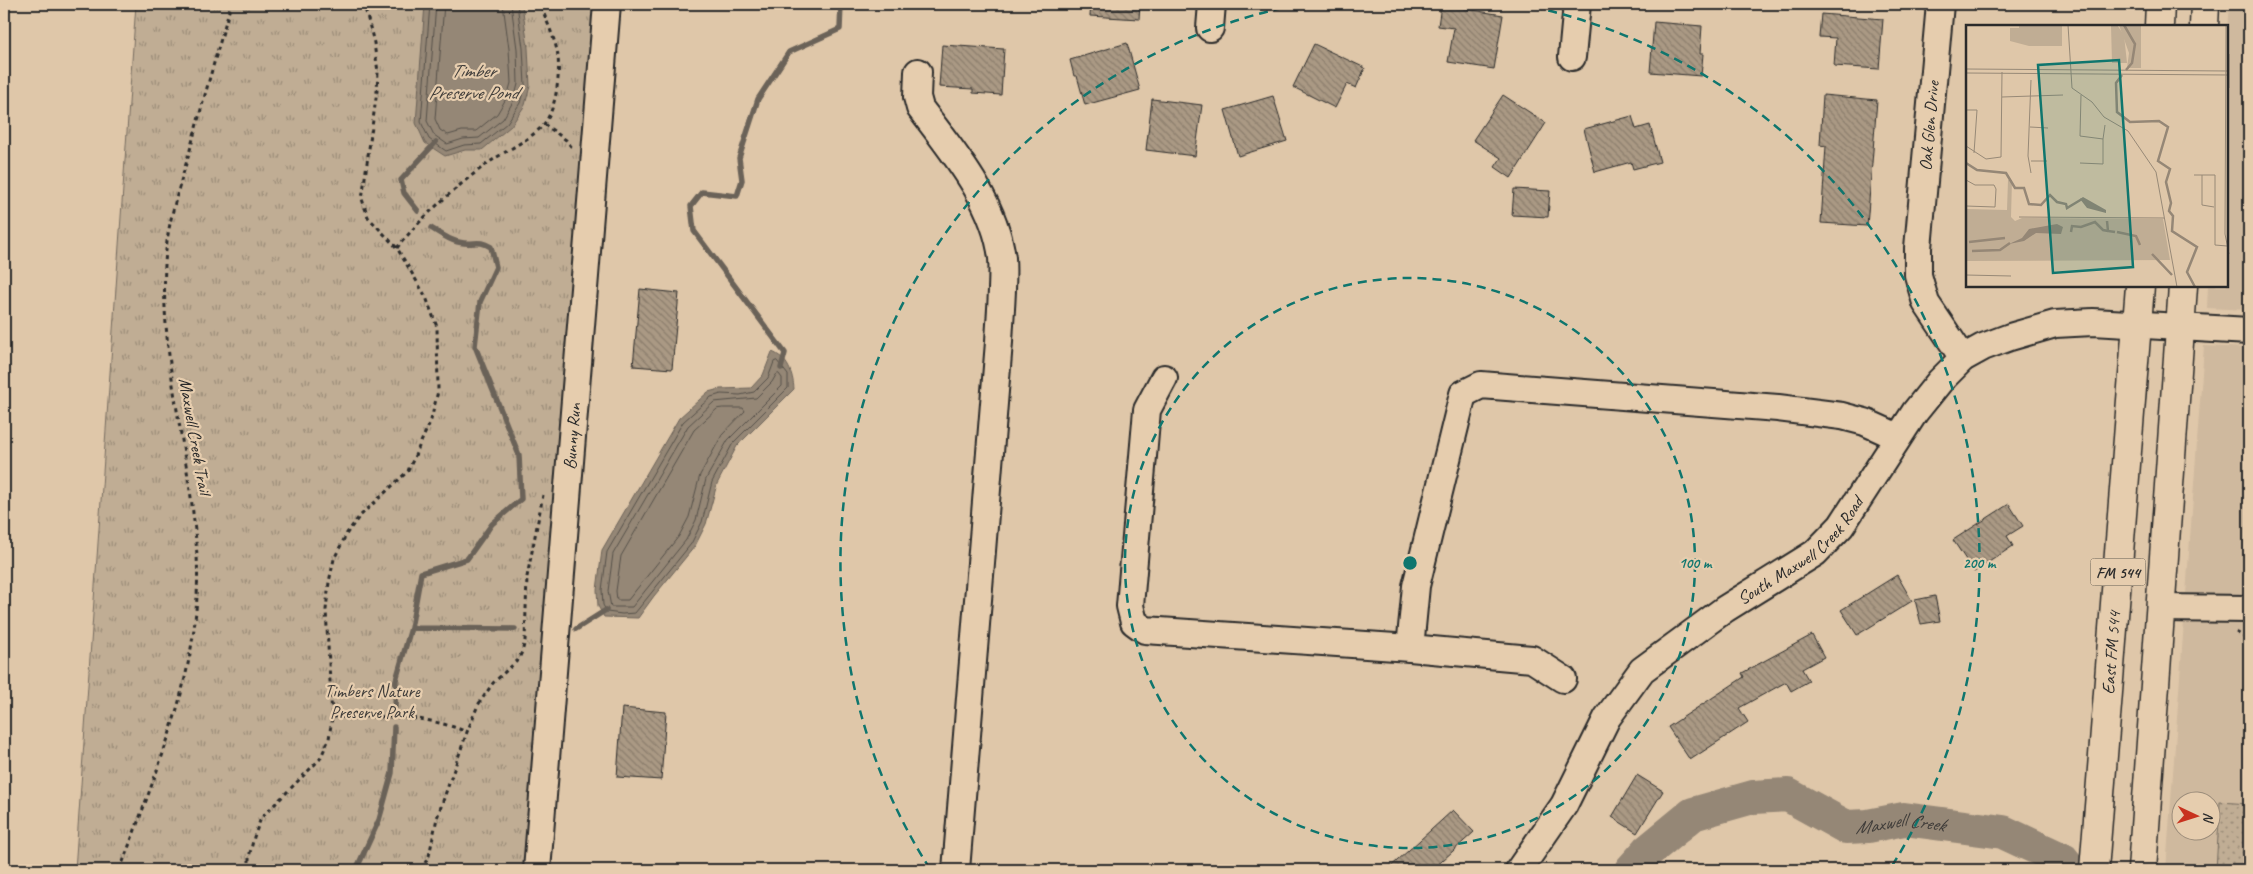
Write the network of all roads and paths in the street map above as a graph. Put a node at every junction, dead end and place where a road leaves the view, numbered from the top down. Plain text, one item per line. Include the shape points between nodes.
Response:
1 (231, 4) edge
2 (364, 4) edge
3 (540, 4) edge
4 (607, 4) edge
5 (1577, 4) edge
6 (1940, 4) edge
7 (2160, 4) edge
8 (2205, 4) edge
9 (2159, 25) edge
10 (2204, 25) edge
11 (1572, 57) dead end
12 (918, 72) dead end
13 (544, 124) junction
14 (576, 152) dead end
15 (397, 248) junction
16 (2140, 288) edge
17 (2183, 288) edge
18 (2137, 325) junction
19 (2180, 328) junction
20 (2249, 331) edge
21 (1963, 358) junction
22 (1164, 378) dead end
23 (1898, 436) junction
24 (545, 487) dead end
25 (2160, 608) junction
26 (2249, 609) edge
27 (2231, 630) dead end
28 (2249, 640) edge
29 (1410, 648) junction
30 (1563, 679) dead end
31 (332, 717) junction
32 (467, 732) junction
33 (120, 870) edge
34 (249, 870) edge
35 (421, 870) edge
36 (536, 870) edge
37 (956, 870) edge
38 (1519, 870) edge
39 (2094, 870) edge
40 (2142, 870) edge

1 - 33 path, Maxwell Creek Trail via 179,188 166,249 169,367 192,496 197,558 195,616 178,710
2 - 15 path via 378,72 362,199 368,217
3 - 13 path via 557,51 558,79 553,105
4 - 36 street, Bunny Run
5 - 11 street
6 - 21 street, Oak Glen Drive via 1918,275 1926,302
7 - 9 main road
8 - 10 main road
12 - 37 street via 920,108 978,191 990,213 1002,258 998,362
13 - 14 path
13 - 15 path via 491,161 449,196
15 - 31 path via 426,297 437,327 438,391 431,420 408,471 359,517 334,558 326,610
16 - 18 main road, East FM 544 / FM 544
17 - 19 main road, FM 544
18 - 19 street, South Maxwell Creek Road
18 - 21 street, South Maxwell Creek Road via 2055,324 2010,337
18 - 39 main road, East FM 544 / FM 544
19 - 20 street, South Maxwell Creek Road
19 - 25 main road, FM 544
21 - 23 street, South Maxwell Creek Road via 1940,381
22 - 29 street via 1147,410 1130,606 1134,622 1144,630
23 - 29 street via 1842,416 1481,385 1463,394 1416,586
23 - 38 street, South Maxwell Creek Road via 1841,526 1815,553 1725,609 1642,670 1607,718 1564,805
24 - 32 path via 527,577 522,652 518,660 493,683 478,705
25 - 26 street
25 - 40 main road, FM 544
27 - 28 path
29 - 30 street via 1532,659
31 - 32 path via 408,717 432,720
31 - 34 path via 329,739 320,759 261,818 252,844
32 - 35 path via 437,818 429,856

